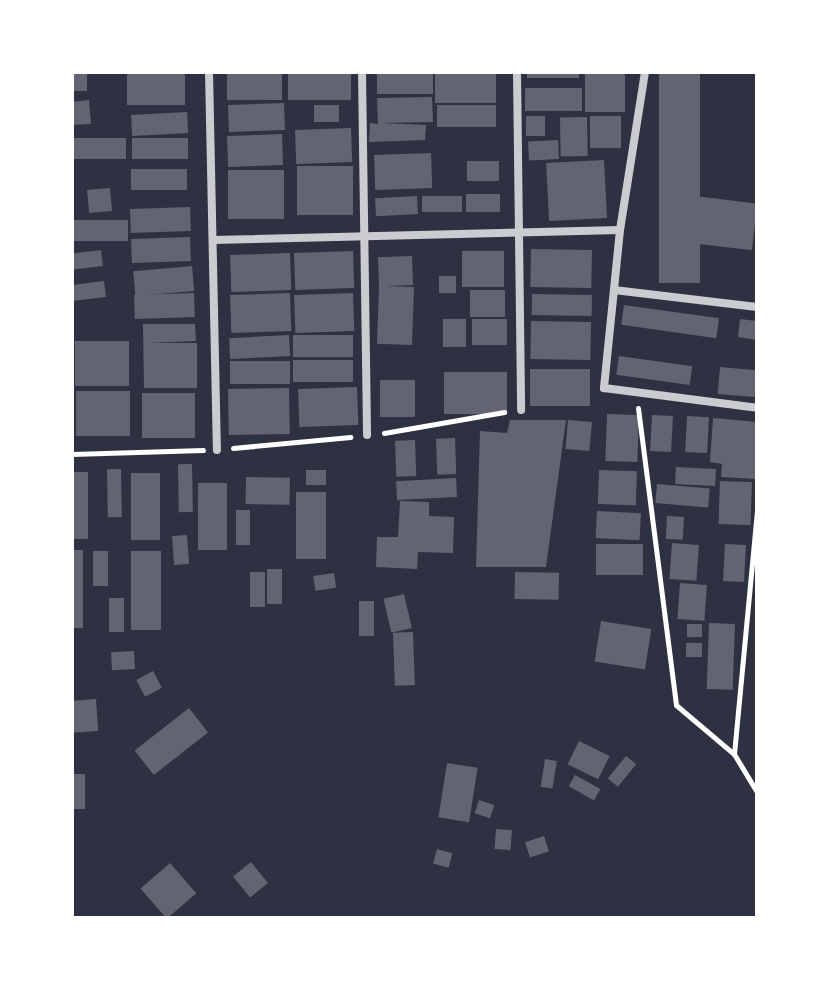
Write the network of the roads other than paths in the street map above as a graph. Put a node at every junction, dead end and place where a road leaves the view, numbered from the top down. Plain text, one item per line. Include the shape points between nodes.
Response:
1 (209, 72) edge
2 (362, 72) edge
3 (517, 72) edge
4 (645, 72) edge
5 (620, 230) junction
6 (522, 234) junction
7 (365, 236) junction
8 (213, 240) junction
9 (614, 290) junction
10 (757, 307) edge
11 (757, 408) edge
12 (521, 410) road end
13 (367, 435) road end
14 (217, 450) road end

1 - 8 street
2 - 7 street
3 - 6 street
4 - 5 street
5 - 6 street
5 - 9 street
6 - 7 street
6 - 12 street
7 - 8 street
7 - 13 street
8 - 14 street
9 - 10 street
9 - 11 street via 604,388

